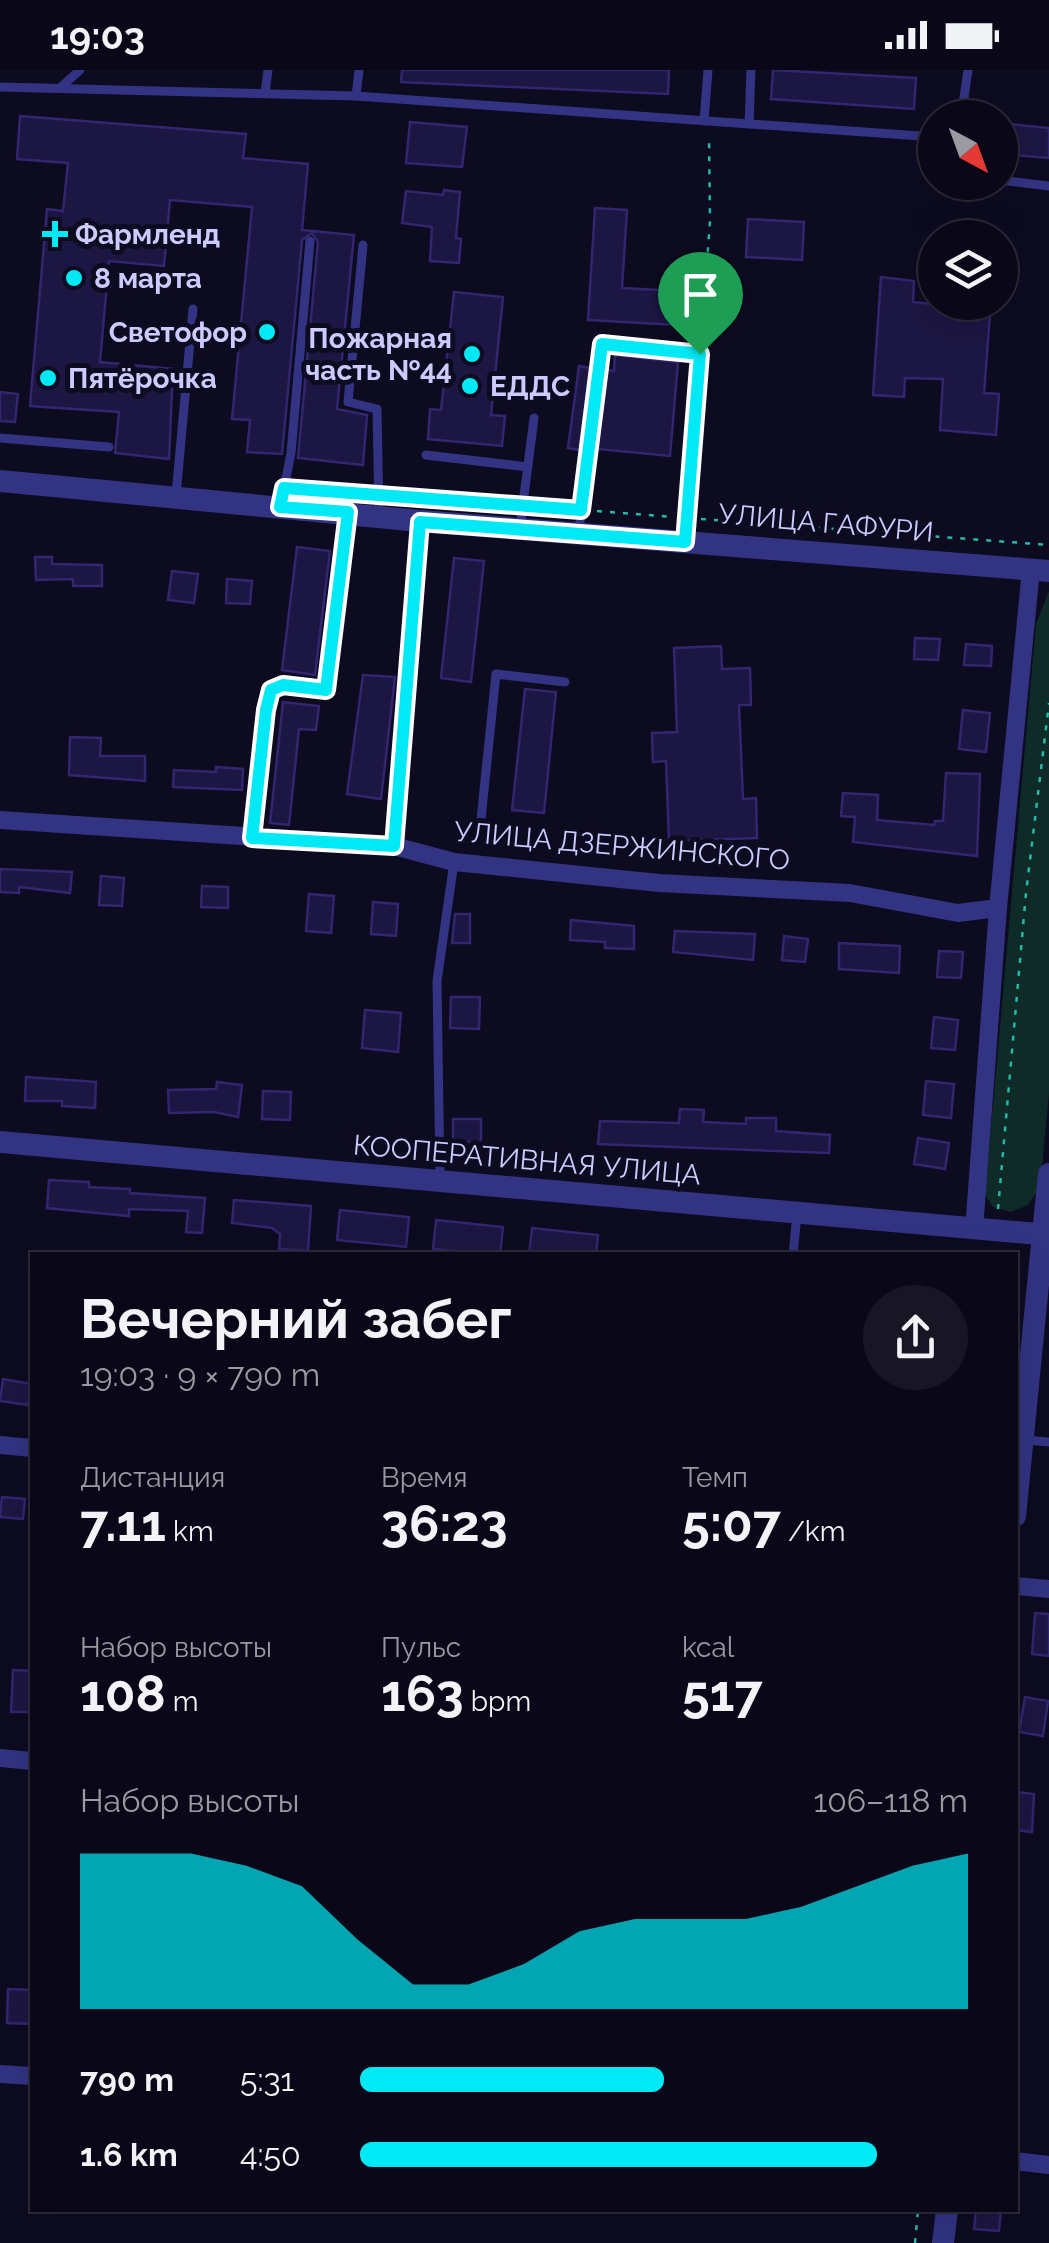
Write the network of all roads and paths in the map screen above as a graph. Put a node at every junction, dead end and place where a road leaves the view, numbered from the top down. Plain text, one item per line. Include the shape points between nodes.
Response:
1 (80, 70) edge
2 (268, 70) edge
3 (359, 70) edge
4 (708, 70) edge
5 (752, 70) edge
6 (968, 70) edge
7 (0, 87) edge
8 (58, 89) junction
9 (266, 92) junction
10 (356, 96) junction
11 (964, 100) edge
12 (704, 121) junction
13 (749, 124) junction
14 (918, 136) edge
15 (1018, 182) edge
16 (1049, 186) edge
17 (310, 240) dead end
18 (362, 245) dead end
19 (193, 308) dead end
20 (700, 354) junction
21 (534, 418) dead end
22 (0, 438) edge
23 (109, 447) dead end
24 (426, 455) dead end
25 (528, 467) junction
26 (0, 481) edge
27 (322, 491) dead end
28 (176, 498) junction
29 (379, 505) junction
30 (280, 507) junction
31 (348, 512) junction
32 (522, 517) junction
33 (580, 521) junction
34 (420, 522) junction
35 (686, 530) junction
36 (1049, 545) edge
37 (1040, 570) edge
38 (565, 682) dead end
39 (1049, 704) edge
40 (0, 820) edge
41 (480, 829) dead end
42 (252, 838) junction
43 (394, 846) junction
44 (454, 862) junction
45 (998, 908) junction
46 (0, 1142) edge
47 (1049, 1174) edge
48 (440, 1183) junction
49 (797, 1214) junction
50 (997, 1220) dead end
51 (974, 1230) junction
52 (1046, 1234) edge
53 (793, 1252) edge
54 (1023, 1440) junction
55 (1049, 1442) edge
56 (0, 1444) edge
57 (30, 1448) edge
58 (1018, 1488) edge
59 (1018, 1586) edge
60 (1049, 1589) edge
61 (0, 1758) edge
62 (30, 1761) edge
63 (0, 2074) edge
64 (30, 2076) edge
65 (1018, 2161) edge
66 (1049, 2164) edge
67 (918, 2212) edge
68 (946, 2212) edge
69 (915, 2243) edge
70 (943, 2243) edge

1 - 8 lane
2 - 9 lane
3 - 10 lane
4 - 12 lane
5 - 13 lane
6 - 11 lane
7 - 8 lane
8 - 9 lane
9 - 10 lane
10 - 12 lane
12 - 13 lane
12 - 20 path via 710,220
13 - 14 lane
15 - 16 lane
17 - 30 lane
18 - 29 lane via 348,402 377,409
19 - 28 lane
20 - 33 lane via 602,344
20 - 35 lane
21 - 25 lane
22 - 23 lane
24 - 25 lane
25 - 32 lane
26 - 28 street, УЛИЦА ГАФУРИ
27 - 29 path
28 - 30 street, УЛИЦА ГАФУРИ
29 - 31 street, УЛИЦА ГАФУРИ
29 - 32 path
29 - 34 street, УЛИЦА ГАФУРИ
30 - 31 street, УЛИЦА ГАФУРИ
31 - 42 lane via 326,690 271,690
32 - 33 street, УЛИЦА ГАФУРИ
32 - 33 path
32 - 34 street, УЛИЦА ГАФУРИ
33 - 35 street, УЛИЦА ГАФУРИ
33 - 35 path
34 - 43 lane
35 - 36 path
35 - 37 street, УЛИЦА ГАФУРИ
37 - 45 street
38 - 41 lane via 496,674
39 - 50 path
40 - 42 street, УЛИЦА ДЗЕРЖИНСКОГО
42 - 43 street, УЛИЦА ДЗЕРЖИНСКОГО
43 - 44 street, УЛИЦА ДЗЕРЖИНСКОГО
44 - 45 street, УЛИЦА ДЗЕРЖИНСКОГО via 658,884 850,893 958,912
44 - 48 lane via 437,981
45 - 51 street
46 - 48 street, КООПЕРАТИВНАЯ УЛИЦА
47 - 52 street
48 - 49 street, КООПЕРАТИВНАЯ УЛИЦА
49 - 51 street, КООПЕРАТИВНАЯ УЛИЦА
49 - 53 lane
51 - 52 street, КООПЕРАТИВНАЯ УЛИЦА
52 - 54 street
54 - 55 lane
54 - 58 street
56 - 57 street
59 - 60 street
61 - 62 street
63 - 64 street
65 - 66 street
67 - 69 path
68 - 70 street

